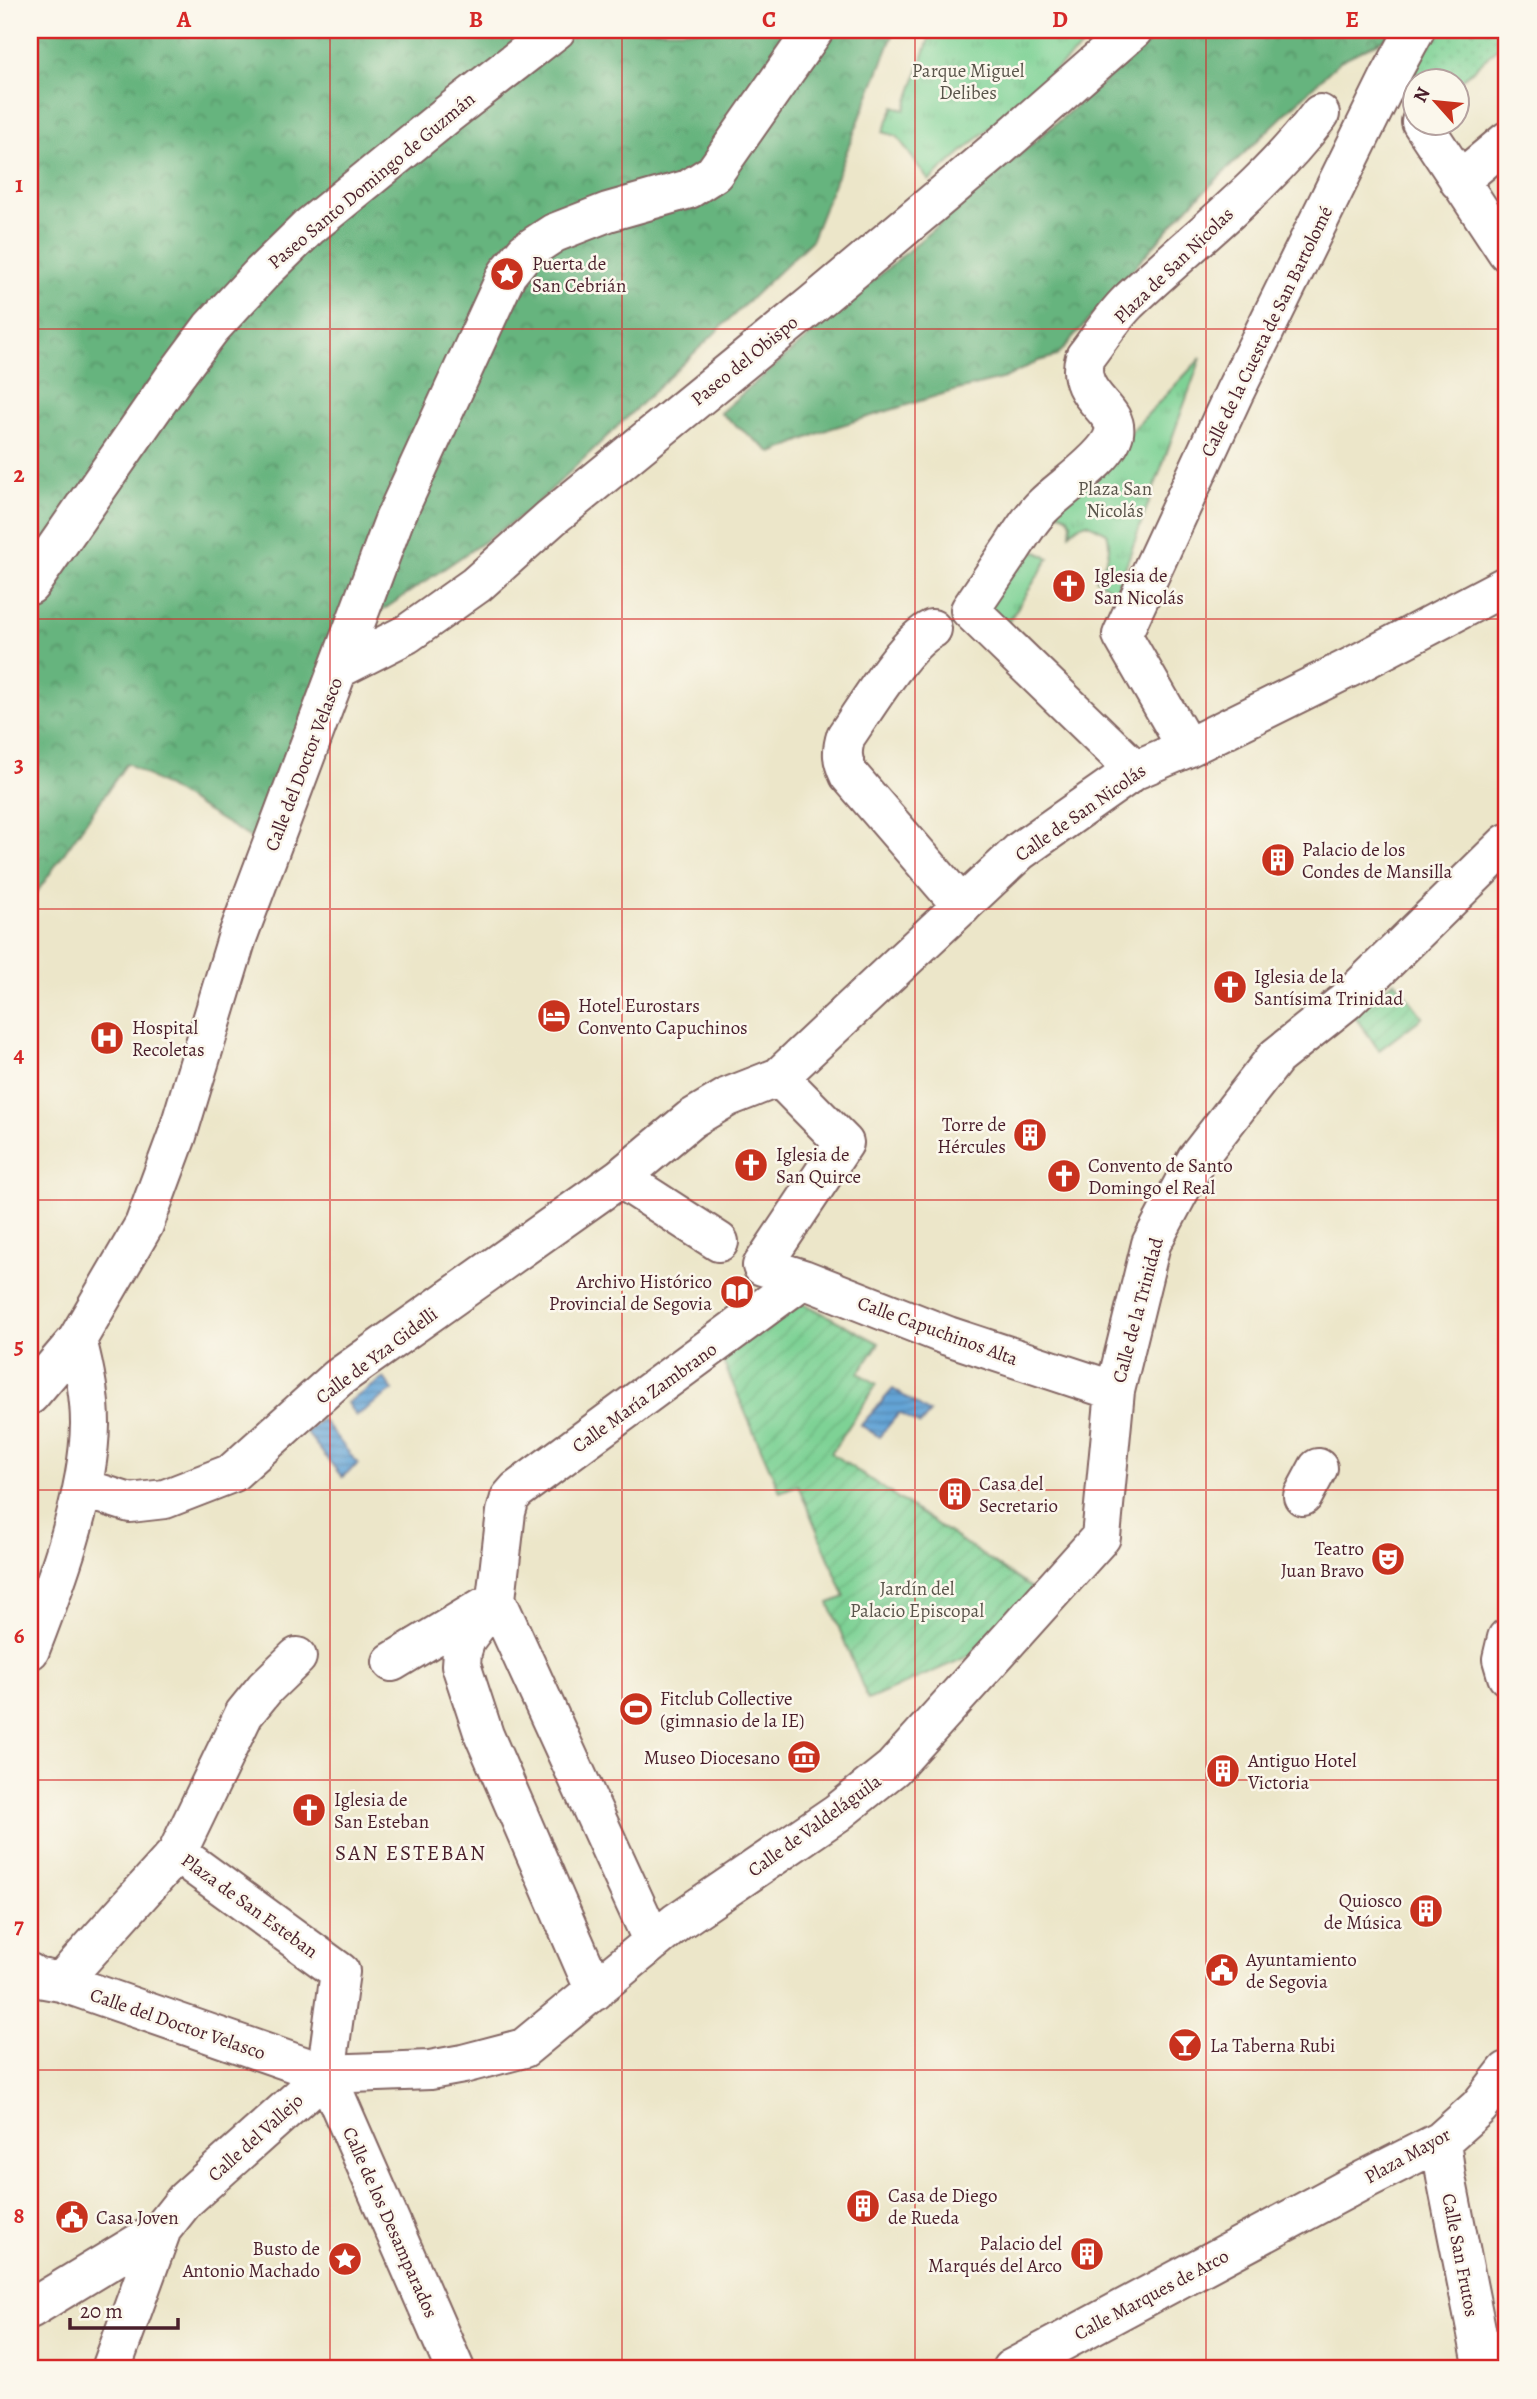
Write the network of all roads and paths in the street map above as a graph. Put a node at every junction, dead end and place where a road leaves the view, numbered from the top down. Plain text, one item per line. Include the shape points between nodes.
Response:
1 (556, 30) edge
2 (814, 30) edge
3 (1133, 30) edge
4 (1415, 30) edge
5 (1390, 76) junction
6 (1400, 91) edge
7 (1320, 114) dead end
8 (1429, 136) edge
9 (1507, 141) edge
10 (1460, 181) junction
11 (1507, 252) edge
12 (30, 584) edge
13 (1507, 585) edge
14 (955, 618) junction
15 (340, 668) junction
16 (1187, 748) junction
17 (1136, 770) junction
18 (1507, 843) edge
19 (962, 905) junction
20 (779, 1077) junction
21 (620, 1178) junction
22 (719, 1242) dead end
23 (803, 1279) junction
24 (77, 1340) junction
25 (1115, 1391) junction
26 (30, 1395) edge
27 (83, 1488) junction
28 (1101, 1537) joint
29 (496, 1600) junction
30 (30, 1650) edge
31 (297, 1657) dead end
32 (392, 1662) dead end
33 (177, 1853) junction
34 (653, 1942) junction
35 (46, 1978) edge
36 (595, 1991) junction
37 (1507, 2071) edge
38 (326, 2074) junction
39 (1441, 2141) junction
40 (173, 2214) junction
41 (1290, 2219) joint
42 (30, 2309) edge
43 (111, 2369) edge
44 (455, 2369) edge
45 (1011, 2369) edge
46 (1484, 2369) edge

1 - 12 street, Paseo Santo Domingo de Guzmán via 309,227 262,273 211,328
2 - 15 street, Calle del Doctor Velasco via 715,173 689,189 554,233 515,262 394,520
3 - 15 street, Paseo del Obispo via 991,155 476,585 407,634
4 - 5 street, Calle de la Cuesta de San Bartolomé
5 - 6 street
5 - 16 street, Calle de la Cuesta de San Bartolomé via 1234,393 1122,635
7 - 14 street, Plaza de San Nicolas via 1250,192 1126,304 1085,357 1083,378 1112,420 1113,436 1094,461 1034,515
8 - 10 street
9 - 10 street
10 - 11 street
13 - 16 street, Calle de San Nicolás
14 - 17 street
14 - 19 street, Plaza de San Nicolas via 924,633 892,669 846,736 842,760 849,775
15 - 24 street, Calle del Doctor Velasco via 237,938 167,1166 144,1225
16 - 17 street, Calle de San Nicolás
17 - 19 street, Calle de San Nicolás via 1020,851
18 - 25 street, Calle de la Trinidad via 1346,1001 1276,1056 1196,1160 1151,1244
19 - 20 street, Calle de San Nicolás
20 - 21 street, Calle de Yza Gidelli via 709,1107
20 - 23 street, Calle Capuchinos Alta via 844,1143 762,1266
21 - 22 street
21 - 27 street, Calle de Yza Gidelli via 338,1378 232,1473 165,1499 130,1503
23 - 25 street, Calle Capuchinos Alta via 948,1336
23 - 29 street, Calle María Zambrano via 517,1490 510,1498 504,1528
24 - 26 street, Calle del Doctor Velasco
24 - 27 street via 90,1423
25 - 28 street, Calle de la Trinidad
27 - 30 street
28 - 34 street, Calle de Valdeláguila via 893,1768 837,1813
29 - 32 street
29 - 34 street
29 - 36 street via 466,1639 461,1652 463,1673 484,1735
31 - 33 street, Plaza de San Esteban via 244,1714
33 - 35 street
33 - 38 street, Plaza de San Esteban via 340,1972
34 - 36 street, Calle de Valdeláguila
35 - 38 street, Calle del Doctor Velasco
36 - 38 street, Calle de Valdeláguila via 524,2049 430,2070
37 - 39 street, Plaza Mayor via 1479,2107
38 - 40 street, Calle del Vallejo
38 - 44 street, Calle de los Desamparados
39 - 41 street, Plaza Mayor
39 - 46 street, Calle San Frutos
40 - 42 street, Calle del Vallejo
40 - 43 street
41 - 45 street, Calle Marques de Arco

